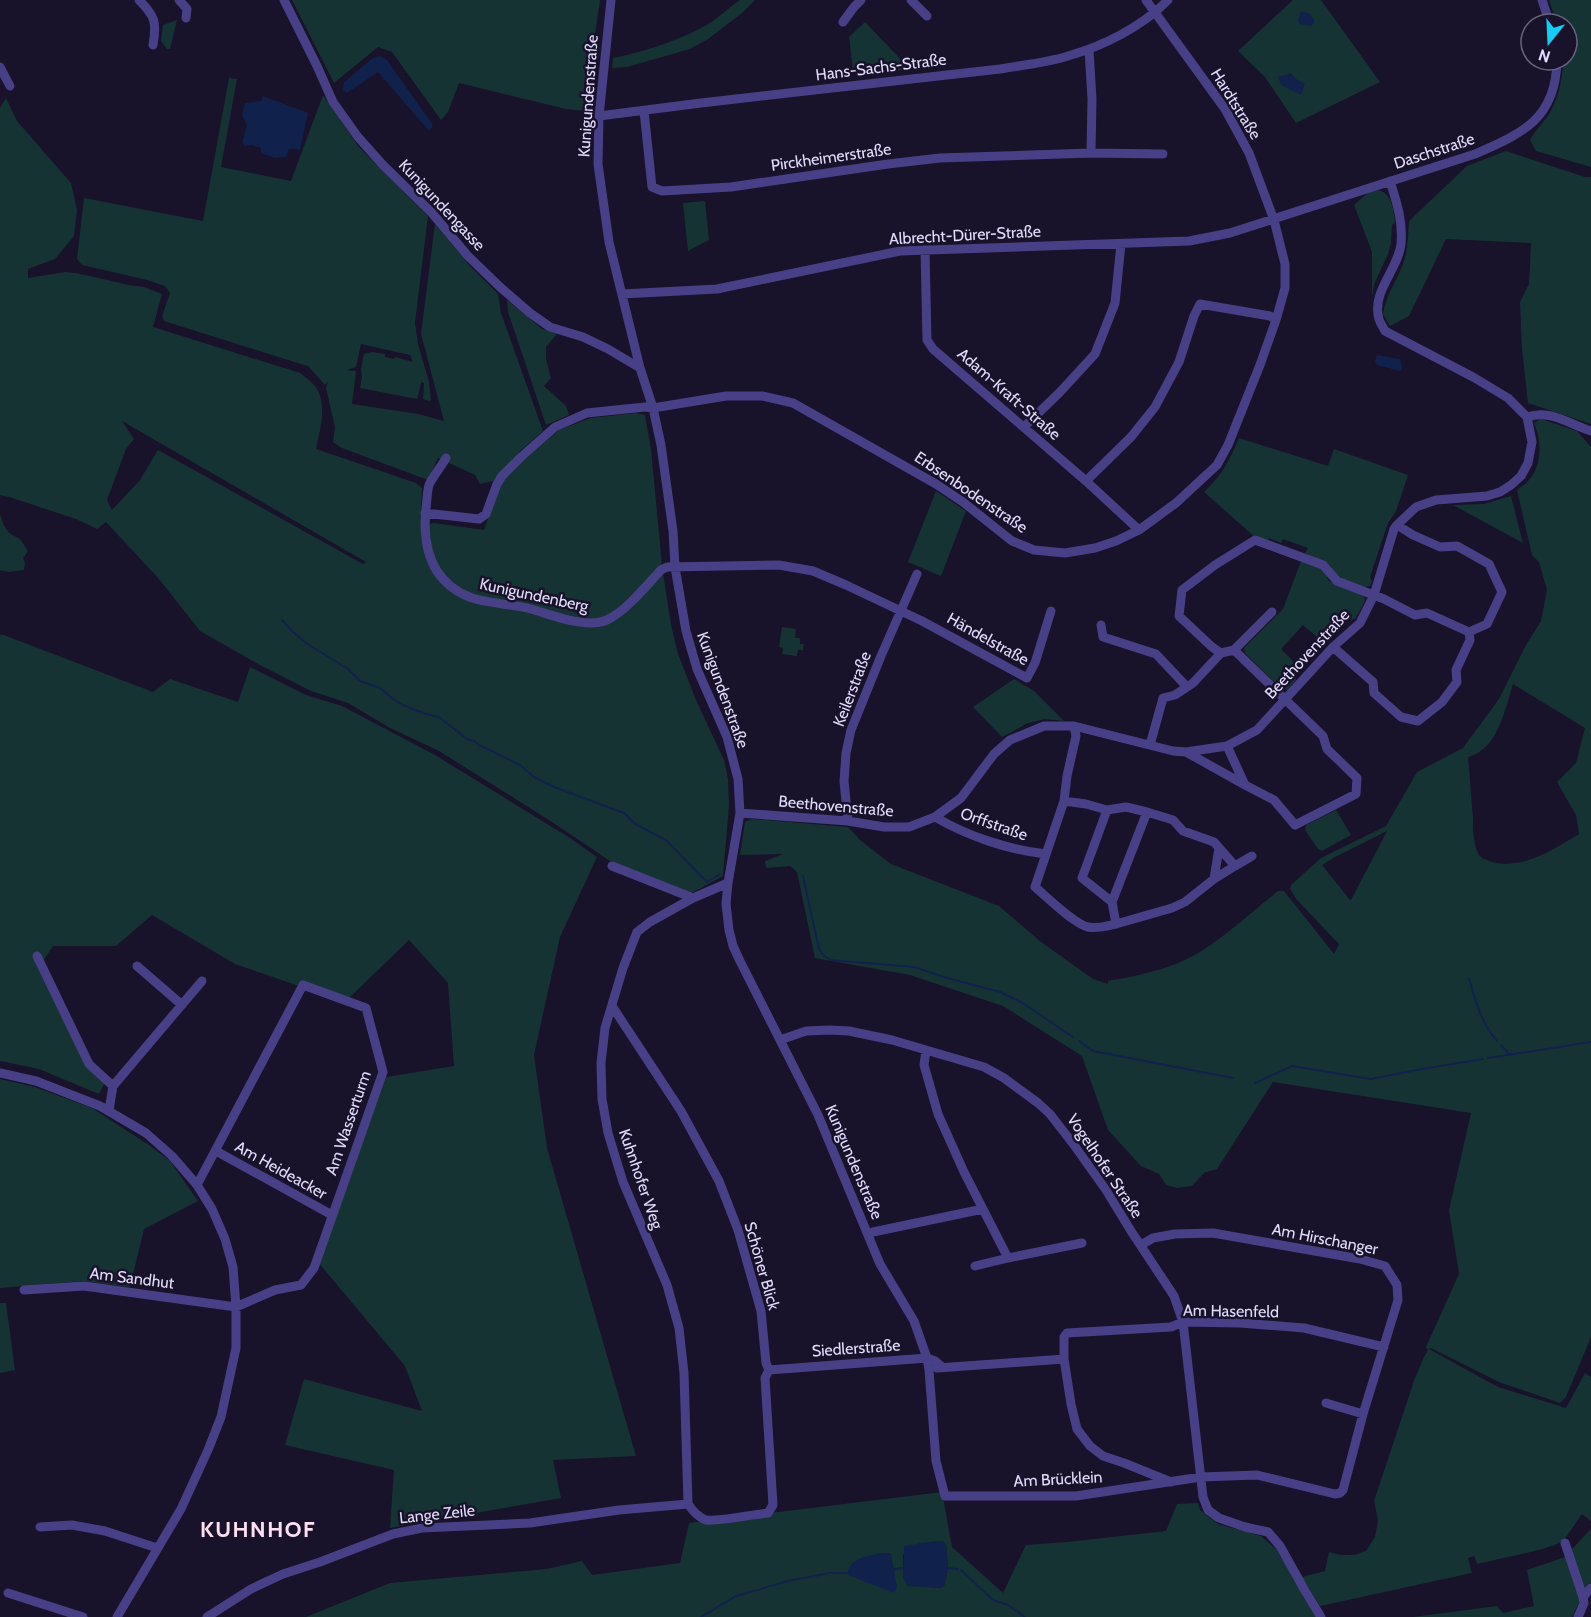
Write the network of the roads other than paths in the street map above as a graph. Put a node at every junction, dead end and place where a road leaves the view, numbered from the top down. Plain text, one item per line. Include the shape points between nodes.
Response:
1 (139, 0) edge
2 (179, 0) edge
3 (284, 0) edge
4 (611, 0) edge
5 (861, 0) edge
6 (911, 0) edge
7 (1146, 0) edge
8 (1168, 0) edge
9 (1156, 12) junction
10 (927, 16) dead end
11 (186, 18) dead end
12 (843, 22) dead end
13 (153, 45) dead end
14 (1089, 50) junction
15 (0, 67) edge
16 (1557, 72) edge
17 (10, 86) dead end
18 (644, 111) junction
19 (598, 117) junction
20 (1091, 153) junction
21 (1163, 154) dead end
22 (1390, 181) junction
23 (1274, 220) junction
24 (1121, 244) junction
25 (925, 250) junction
26 (622, 294) junction
27 (1276, 320) junction
28 (640, 368) junction
29 (654, 408) junction
30 (1527, 417) junction
31 (1024, 427) junction
32 (1591, 431) edge
33 (446, 458) dead end
34 (1086, 481) junction
35 (425, 513) junction
36 (1397, 525) junction
37 (1139, 530) junction
38 (675, 567) junction
39 (917, 574) dead end
40 (1374, 595) junction
41 (1051, 610) dead end
42 (901, 612) junction
43 (1272, 612) dead end
44 (1101, 625) dead end
45 (1469, 632) junction
46 (1334, 647) junction
47 (1234, 650) junction
48 (1221, 653) junction
49 (1187, 687) junction
50 (1286, 699) junction
51 (1074, 726) junction
52 (1150, 745) junction
53 (1227, 746) junction
54 (1186, 752) junction
55 (1245, 785) junction
56 (1064, 801) junction
57 (1107, 810) junction
58 (1147, 812) junction
59 (740, 813) junction
60 (935, 817) junction
61 (848, 821) junction
62 (1219, 848) junction
63 (1046, 854) junction
64 (1252, 856) dead end
65 (612, 866) dead end
66 (1235, 866) junction
67 (1214, 879) junction
68 (728, 883) junction
69 (693, 898) junction
70 (1112, 902) junction
71 (1116, 924) junction
72 (38, 956) dead end
73 (136, 966) dead end
74 (202, 981) dead end
75 (182, 1005) junction
76 (612, 1006) junction
77 (780, 1040) junction
78 (926, 1050) junction
79 (0, 1073) edge
80 (112, 1086) junction
81 (110, 1110) junction
82 (216, 1151) junction
83 (197, 1185) junction
84 (983, 1209) junction
85 (332, 1215) junction
86 (873, 1232) dead end
87 (1082, 1243) dead end
88 (1141, 1245) junction
89 (1008, 1258) junction
90 (975, 1266) dead end
91 (24, 1290) dead end
92 (236, 1307) junction
93 (1183, 1322) junction
94 (1384, 1347) junction
95 (927, 1358) junction
96 (1065, 1359) junction
97 (942, 1367) junction
98 (769, 1370) junction
99 (929, 1370) junction
100 (1326, 1403) dead end
101 (1363, 1414) junction
102 (1201, 1477) junction
103 (1171, 1482) junction
104 (1340, 1493) joint
105 (945, 1496) joint
106 (688, 1504) junction
107 (40, 1527) dead end
108 (1565, 1543) dead end
109 (157, 1548) junction
110 (1591, 1588) edge
111 (8, 1593) dead end
112 (1583, 1597) junction
113 (83, 1617) edge
114 (117, 1617) edge
115 (207, 1617) edge
116 (1321, 1617) edge
117 (1578, 1617) edge

1 - 13 street via 151,12 156,30
2 - 11 street via 187,9
3 - 28 street, Kunigundengasse via 333,102 358,137 467,255 550,327 583,337
4 - 19 street, Kunigundenstraße
5 - 12 street
6 - 10 street
7 - 9 street, Hardtstraße
8 - 9 street
9 - 14 street, Hans-Sachs-Straße
9 - 23 street, Hardtstraße via 1225,109 1249,153
14 - 18 street, Hans-Sachs-Straße via 1000,69
14 - 20 street
15 - 17 street
16 - 22 street, Daschstraße via 1540,117 1527,128 1475,154
18 - 19 street, Hans-Sachs-Straße
18 - 20 street, Pirckheimerstraße via 652,188 662,191 731,187 940,159
19 - 26 street, Kunigundenstraße via 598,164 609,242
20 - 21 street, Pirckheimerstraße
22 - 23 street, Daschstraße
22 - 30 street via 1401,213 1401,245 1378,304 1385,331 1499,392
23 - 24 street, Albrecht-Dürer-Straße via 1189,242
23 - 27 street, Erbsenbodenstraße via 1285,264 1285,288
24 - 25 street, Albrecht-Dürer-Straße
24 - 31 street via 1115,303 1095,354
25 - 26 street, Albrecht-Dürer-Straße via 876,254 717,289
25 - 31 street, Adam-Kraft-Straße via 927,340
26 - 28 street, Kunigundenstraße
27 - 34 street via 1200,304 1179,362 1155,407
27 - 37 street, Erbsenbodenstraße via 1217,465
28 - 29 street, Kunigundenstraße
29 - 35 street via 587,412 555,427 502,476 486,514 479,519
29 - 37 street, Erbsenbodenstraße via 726,396 762,396 793,403 936,484 1012,541 1034,550 1065,553 1095,548
29 - 38 street, Kunigundenstraße
30 - 32 street via 1538,413 1553,416
30 - 36 street, Beethovenstraße via 1532,442 1528,463 1511,485 1487,496 1437,500 1416,507
31 - 34 street, Adam-Kraft-Straße
33 - 35 street, Kunigundenberg via 429,485
34 - 37 street, Adam-Kraft-Straße
35 - 38 street, Kunigundenberg via 429,558 453,588 473,598 568,619 590,623 606,620 661,570
36 - 40 street, Beethovenstraße
36 - 45 street via 1440,547 1457,546 1489,564 1503,592 1487,624
38 - 42 street via 779,565 813,572
38 - 59 street, Kunigundenstraße via 697,669 727,737 738,779
39 - 42 street, Keilerstraße
40 - 45 street via 1415,615 1427,613
40 - 46 street, Beethovenstraße via 1360,623
40 - 48 street via 1337,581 1323,565 1256,540 1182,590 1179,616
41 - 42 street, Händelstraße via 1027,678
42 - 61 street, Keilerstraße via 851,730 844,782
43 - 47 street
44 - 49 street via 1103,637 1156,654
45 - 46 street via 1470,640 1456,670 1457,682 1442,702 1418,721 1401,717 1374,693 1373,682
46 - 50 street, Beethovenstraße
47 - 48 street
47 - 50 street
48 - 49 street
49 - 52 street via 1163,698
50 - 53 street, Beethovenstraße via 1257,730
50 - 55 street via 1357,778 1356,794 1295,825 1274,800
51 - 52 street, Beethovenstraße
51 - 56 street via 1076,736
51 - 60 street, Beethovenstraße via 1044,726 1010,740 994,754 962,798
52 - 54 street, Beethovenstraße
53 - 54 street, Beethovenstraße
53 - 55 street
54 - 55 street
56 - 57 street
56 - 63 street
57 - 58 street via 1126,807
57 - 70 street via 1082,878
58 - 62 street via 1173,820 1183,831 1214,842
58 - 70 street
59 - 61 street, Beethovenstraße
59 - 68 street, Kunigundenstraße
60 - 61 street, Beethovenstraße via 909,827
60 - 63 street, Orffstraße via 1006,847
62 - 66 street
62 - 67 street
63 - 71 street via 1035,887 1085,927
64 - 66 street
65 - 69 street
66 - 67 street
67 - 71 street via 1172,908
68 - 69 street, Kuhnhofer Weg
68 - 77 street, Kunigundenstraße via 727,914 733,946
69 - 76 street, Kuhnhofer Weg via 637,932
70 - 71 street
72 - 80 street via 89,1064
73 - 75 street
74 - 75 street
75 - 80 street
76 - 98 street, Schöner Blick via 681,1111 718,1181 749,1264 761,1311
76 - 106 street, Kuhnhofer Weg via 601,1063 602,1099 623,1182 666,1284 679,1328
77 - 78 street, Vogelhofer Straße via 806,1031 830,1029
77 - 95 street, Kunigundenstraße via 818,1115 880,1264 914,1321
78 - 84 street via 924,1065 938,1114
78 - 88 street, Vogelhofer Straße via 984,1067 1044,1108 1106,1190
79 - 81 street via 36,1081
80 - 81 street
81 - 83 street via 146,1132
82 - 83 street, Am Wasserturm
82 - 85 street, Am Heideacker
82 - 85 street, Am Wasserturm via 303,985 366,1008 383,1072
83 - 92 street via 225,1239 233,1268
84 - 86 street
84 - 89 street
85 - 92 street, Am Wasserturm via 314,1268 300,1285 275,1290
87 - 89 street
88 - 93 street, Vogelhofer Straße via 1174,1296
88 - 94 street, Am Hirschanger via 1175,1234 1213,1233 1360,1258 1385,1266 1397,1285 1398,1300
89 - 90 street
91 - 92 street, Am Sandhut via 84,1286
92 - 109 street via 236,1348 221,1417 181,1509
93 - 94 street, Am Hasenfeld via 1304,1328
93 - 96 street, Am Hasenfeld via 1171,1327 1067,1333
93 - 102 street, Vogelhofer Straße
94 - 101 street, Am Hirschanger
95 - 97 street
95 - 98 street, Siedlerstraße
95 - 99 street, Kunigundenstraße
96 - 97 street
96 - 103 street via 1077,1429 1090,1446 1103,1456
97 - 99 street
98 - 106 street, Schöner Blick via 765,1378 771,1509 768,1513 705,1520
99 - 105 street, Kunigundenstraße via 936,1461
100 - 101 street
101 - 104 street, Am Hirschanger
102 - 103 street, Am Brücklein
102 - 104 street, Am Brücklein via 1257,1475
102 - 116 street, Vogelhofer Straße via 1208,1510 1219,1518 1268,1532
103 - 105 street, Am Brücklein via 1076,1496
106 - 115 street, Lange Zeile via 530,1523 422,1528 393,1534 283,1574
107 - 109 street via 72,1525
108 - 112 street
109 - 114 street
110 - 112 street
111 - 113 street
112 - 117 street

